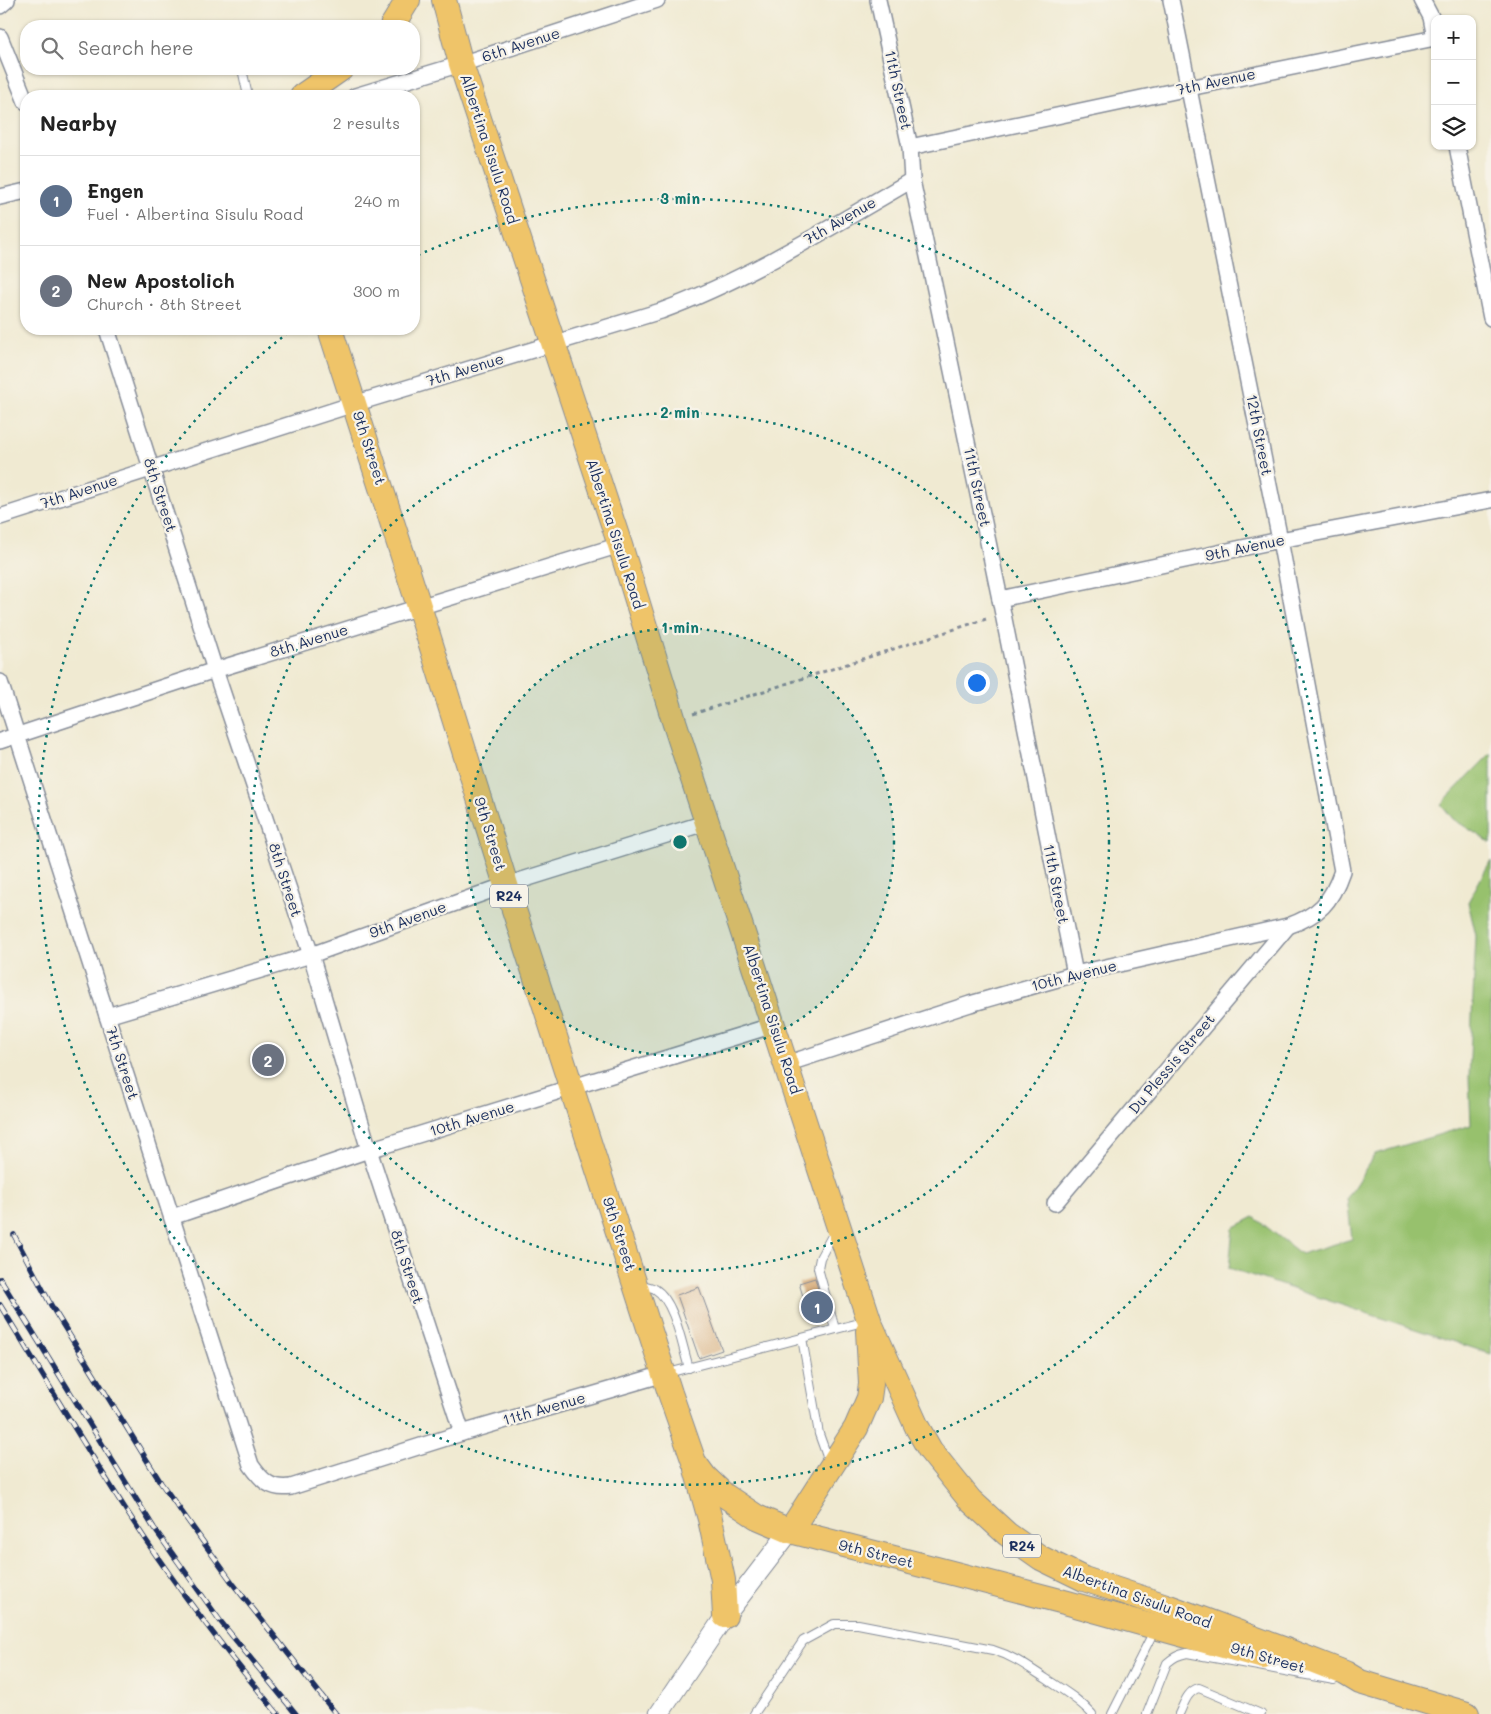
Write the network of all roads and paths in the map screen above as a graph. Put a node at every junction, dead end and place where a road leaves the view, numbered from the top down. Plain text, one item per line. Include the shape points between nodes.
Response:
1 (408, 0) edge
2 (444, 0) edge
3 (657, 0) edge
4 (878, 0) edge
5 (1171, 0) edge
6 (1422, 0) edge
7 (1431, 17) edge
8 (396, 20) edge
9 (0, 37) edge
10 (1431, 39) edge
11 (461, 64) junction
12 (243, 75) edge
13 (332, 75) edge
14 (1189, 88) junction
15 (21, 90) edge
16 (247, 90) edge
17 (311, 90) edge
18 (375, 90) edge
19 (910, 148) junction
20 (1457, 150) edge
21 (912, 180) junction
22 (20, 192) edge
23 (0, 197) edge
24 (1491, 318) edge
25 (109, 335) edge
26 (332, 335) edge
27 (553, 343) junction
28 (354, 404) junction
29 (152, 469) junction
30 (1491, 500) edge
31 (0, 517) edge
32 (1280, 540) junction
33 (620, 545) junction
34 (419, 606) junction
35 (1001, 606) junction
36 (215, 670) junction
37 (0, 682) edge
38 (674, 721) junction
39 (17, 736) junction
40 (0, 741) edge
41 (708, 822) junction
42 (1342, 871) joint
43 (506, 885) junction
44 (1288, 926) junction
45 (310, 956) junction
46 (1074, 974) junction
47 (107, 1016) junction
48 (774, 1025) junction
49 (786, 1064) junction
50 (573, 1088) junction
51 (368, 1150) junction
52 (1055, 1203) dead end
53 (172, 1218) junction
54 (838, 1223) junction
55 (634, 1282) junction
56 (869, 1322) junction
57 (836, 1329) junction
58 (802, 1338) junction
59 (689, 1368) junction
60 (664, 1374) junction
61 (462, 1433) junction
62 (244, 1444) joint
63 (694, 1462) junction
64 (831, 1466) junction
65 (790, 1531) junction
66 (726, 1616) junction
67 (1163, 1617) junction
68 (1365, 1684) junction
69 (1242, 1706) junction
70 (659, 1714) edge
71 (754, 1714) edge
72 (1092, 1714) edge
73 (1112, 1714) edge
74 (1147, 1714) edge
75 (1179, 1714) edge
76 (1238, 1714) edge
77 (1261, 1714) edge
78 (1467, 1714) edge

1 - 8 main road
2 - 11 main road, Albertina Sisulu Road / R24
3 - 11 street, 6th Avenue
4 - 19 street, 11th Street
5 - 14 street, 12th Street
6 - 7 street
9 - 15 street
10 - 14 street, 7th Avenue
11 - 18 street, 6th Avenue
11 - 27 main road, Albertina Sisulu Road / R24
12 - 16 lane
13 - 17 main road
14 - 19 street, 7th Avenue
14 - 32 street, 12th Street
19 - 21 street, 11th Street
20 - 24 street
21 - 27 street, 7th Avenue via 712,291 661,311
21 - 35 street, 11th Street
22 - 23 street
25 - 29 street, 8th Street
26 - 28 main road, 9th Street / R24
27 - 28 street, 7th Avenue
27 - 33 main road, Albertina Sisulu Road / R24
28 - 29 street, 7th Avenue
28 - 34 main road, 9th Street / R24
29 - 31 street, 7th Avenue
29 - 36 street, 8th Street
30 - 32 street, 9th Avenue
32 - 35 street, 9th Avenue
32 - 42 street, 12th Street
33 - 34 street, 8th Avenue
33 - 38 main road, Albertina Sisulu Road / R24
34 - 36 street, 8th Avenue
34 - 43 main road, 9th Street / R24
35 - 38 path
35 - 46 street, 11th Street
36 - 39 street, 8th Avenue
36 - 45 street, 8th Street
37 - 39 street, 7th Street
38 - 41 main road, Albertina Sisulu Road / R24
39 - 40 street, 8th Avenue
39 - 47 street, 7th Street
41 - 43 street, 9th Avenue
41 - 48 main road, Albertina Sisulu Road / R24
42 - 44 street, 10th Avenue via 1327,904 1315,914
43 - 45 street, 9th Avenue
43 - 50 main road, 9th Street / R24
44 - 46 street, 10th Avenue
44 - 52 street, Du Plessis Street
45 - 47 street, 9th Avenue
45 - 51 street, 8th Street
46 - 49 street, 10th Avenue
47 - 53 street, 7th Street
48 - 49 main road, Albertina Sisulu Road / R24
48 - 50 street, 10th Avenue
49 - 54 main road, Albertina Sisulu Road / R24
50 - 51 street, 10th Avenue
50 - 55 main road, 9th Street / R24
51 - 53 street, 10th Avenue
51 - 61 street, 8th Street
53 - 62 street, 7th Street
54 - 56 main road, Albertina Sisulu Road / R24
54 - 57 lane via 818,1268
55 - 59 lane via 655,1289 666,1300
55 - 60 main road, 9th Street / R24
56 - 57 lane, 11th Avenue
56 - 64 main road via 869,1398 856,1428
56 - 67 main road, Albertina Sisulu Road / R24 via 930,1450 970,1500 1024,1548
57 - 58 lane, 11th Avenue
58 - 59 lane, 11th Avenue
58 - 64 lane via 819,1434
59 - 60 lane, 11th Avenue
60 - 61 street, 11th Avenue
60 - 63 main road, 9th Street / R24
61 - 62 street, 11th Avenue via 280,1489 258,1476
63 - 65 main road, 9th Street / R24 via 712,1485 737,1504 757,1517
63 - 66 main road via 723,1580
64 - 65 main road
65 - 66 street
65 - 67 main road, 9th Street / R24
66 - 70 street
67 - 68 main road, Albertina Sisulu Road / R24 via 1283,1649
67 - 73 lane
68 - 74 lane via 1186,1653 1168,1663
68 - 78 main road, Albertina Sisulu Road / R24
69 - 75 lane via 1199,1688 1188,1695
69 - 76 lane
69 - 77 lane
71 - 72 lane via 803,1640 841,1623 1006,1654 1068,1693

